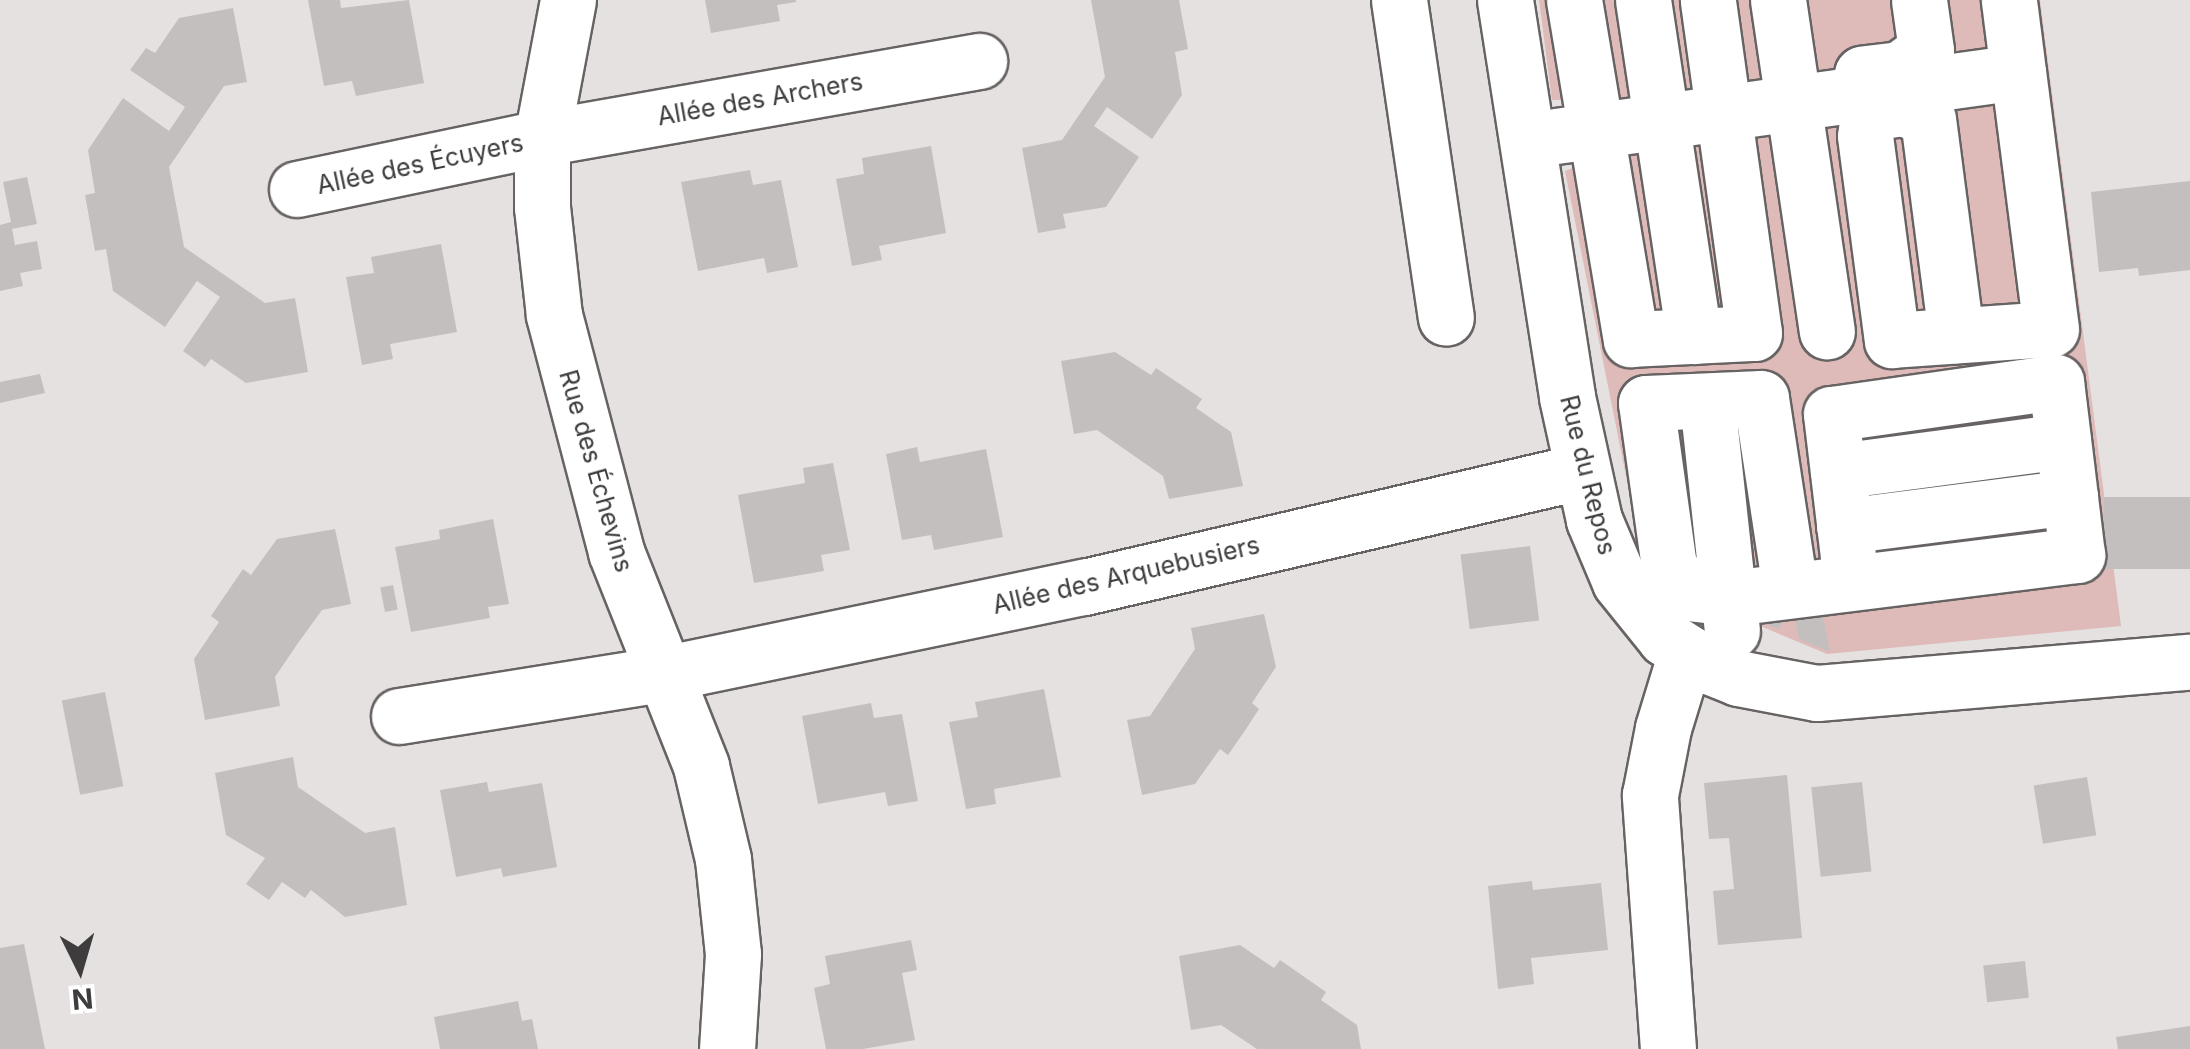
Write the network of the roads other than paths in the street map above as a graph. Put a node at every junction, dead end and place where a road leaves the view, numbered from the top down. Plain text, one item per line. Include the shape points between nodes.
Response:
1 (568, 0) edge
2 (1399, 0) edge
3 (1505, 0) edge
4 (1574, 0) edge
5 (1642, 0) edge
6 (1708, 0) edge
7 (1778, 0) edge
8 (1919, 0) edge
9 (2008, 0) edge
10 (979, 61) dead end
11 (2018, 72) junction
12 (1888, 94) junction
13 (1793, 102) junction
14 (1724, 112) junction
15 (1661, 121) junction
16 (1594, 131) junction
17 (542, 138) junction
18 (1526, 140) junction
19 (297, 189) dead end
20 (1446, 318) dead end
21 (1827, 331) dead end
22 (1694, 336) junction
23 (1583, 470) junction
24 (2070, 497) junction
25 (1844, 526) junction
26 (1851, 581) junction
27 (1790, 588) junction
28 (1731, 598) junction
29 (1686, 654) junction
30 (2190, 662) edge
31 (667, 673) junction
32 (1738, 678) junction
33 (399, 716) dead end
34 (727, 1049) edge
35 (1668, 1049) edge

1 - 17 street, Rue des Échevins
2 - 20 street
3 - 18 street, Rue du Repos
4 - 16 street
5 - 15 street
6 - 14 street
7 - 13 street
8 - 12 street via 1926,50
9 - 11 street
10 - 17 street, Allée des Archers
11 - 12 street
11 - 12 street via 2051,329 1956,335 1928,118
12 - 13 street
13 - 14 street
13 - 21 street
14 - 15 street
14 - 22 street via 1754,333
15 - 16 street
15 - 22 street
16 - 18 street
16 - 22 street via 1631,338
17 - 19 street, Allée des Écuyers
17 - 31 street, Rue des Échevins via 554,315 571,391 616,552
18 - 23 street, Rue du Repos
23 - 29 street, Rue du Repos via 1605,554 1620,582
23 - 31 street, Allée des Arquebusiers via 1084,587
24 - 25 street
24 - 25 street via 2063,440 1838,471
24 - 26 street via 2077,555
25 - 26 street
26 - 27 street
27 - 28 street
27 - 28 street via 1761,398 1707,401
28 - 32 street
29 - 32 street, Rue du Repos
29 - 35 street via 1650,796
30 - 32 street, Rue du Repos via 1849,692
31 - 33 street, Allée des Arquebusiers
31 - 34 street, Rue des Échevins via 701,766 723,858 733,954

